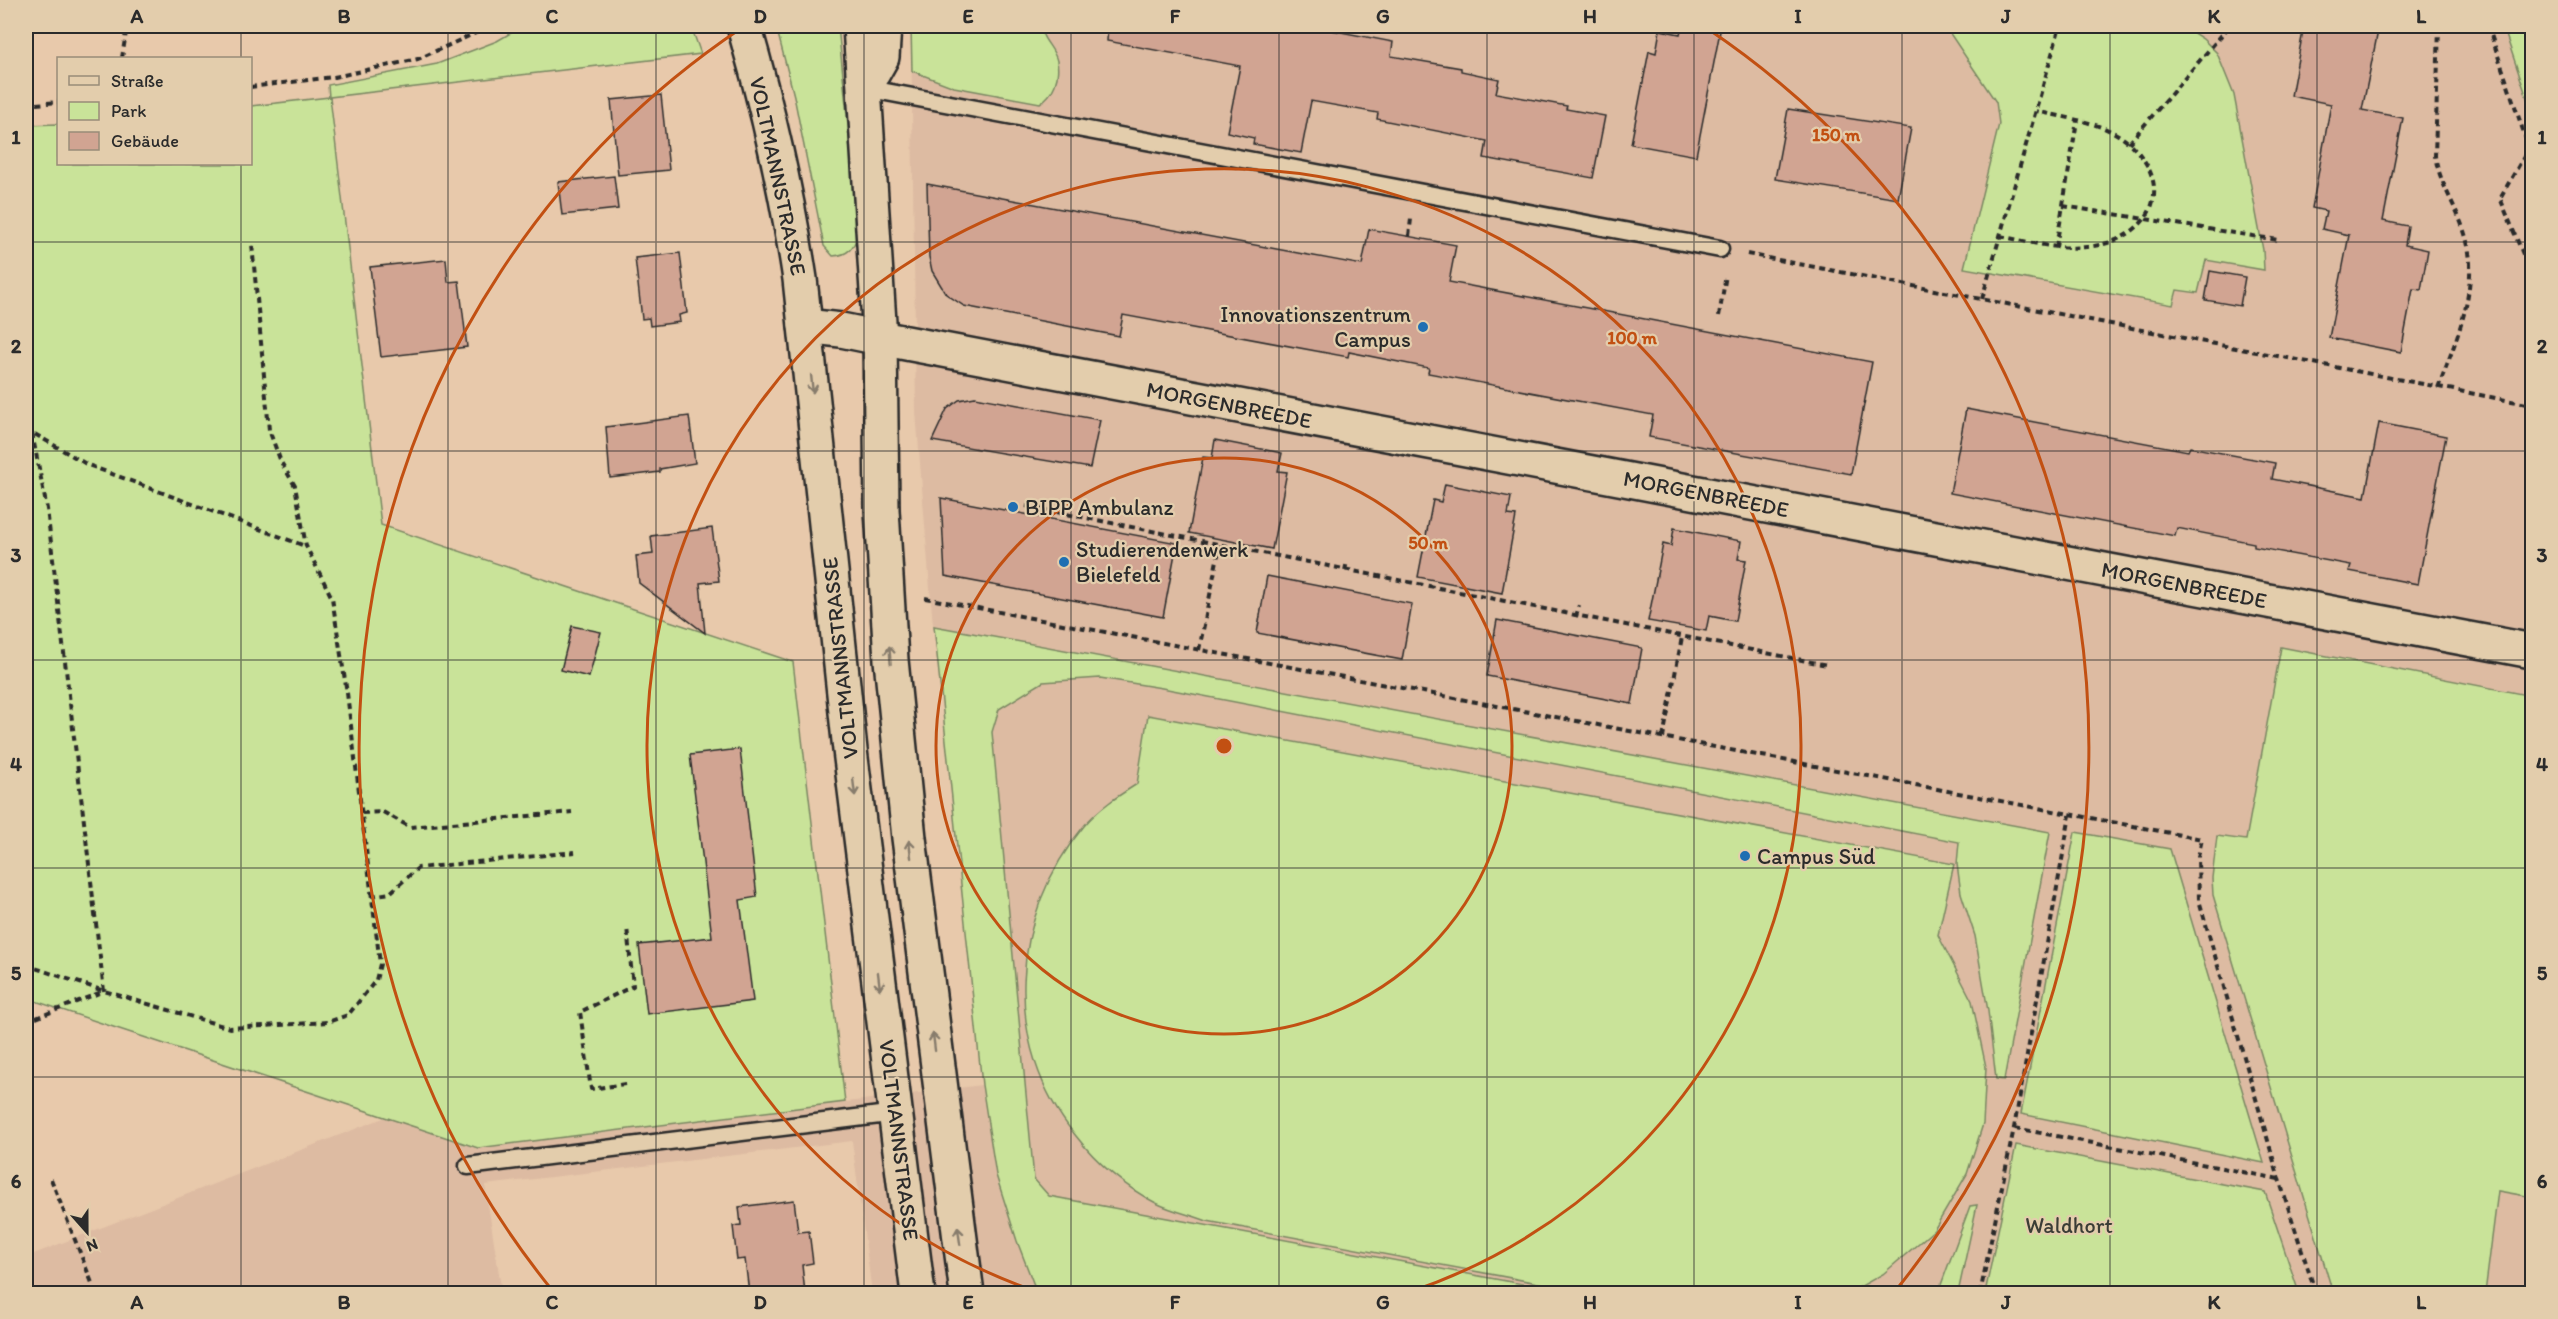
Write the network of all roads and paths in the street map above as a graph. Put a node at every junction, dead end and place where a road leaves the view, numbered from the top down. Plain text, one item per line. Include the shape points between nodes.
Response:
1 (127, 26) edge
2 (491, 26) edge
3 (744, 26) edge
4 (860, 26) edge
5 (884, 26) edge
6 (2060, 26) edge
7 (2439, 26) edge
8 (2488, 26) edge
9 (2226, 30) dead end
10 (122, 57) edge
11 (252, 87) edge
12 (865, 88) junction
13 (57, 102) edge
14 (26, 105) edge
15 (2036, 111) junction
16 (2077, 121) junction
17 (2129, 143) junction
18 (2531, 149) edge
19 (2063, 206) junction
20 (1412, 217) dead end
21 (2145, 219) junction
22 (1408, 236) dead end
23 (2000, 236) junction
24 (2277, 240) dead end
25 (252, 244) dead end
26 (2056, 247) junction
27 (1720, 249) joint
28 (2532, 276) edge
29 (1724, 284) dead end
30 (1982, 299) junction
31 (1719, 316) dead end
32 (805, 326) junction
33 (880, 338) junction
34 (2439, 388) junction
35 (2532, 405) edge
36 (26, 429) edge
37 (32, 433) junction
38 (1026, 506) dead end
39 (1220, 545) junction
40 (306, 546) junction
41 (1347, 561) dead end
42 (1345, 571) junction
43 (886, 591) junction
44 (1579, 605) dead end
45 (1576, 616) junction
46 (1682, 637) junction
47 (1199, 650) junction
48 (2532, 651) edge
49 (1827, 665) dead end
50 (1663, 738) junction
51 (572, 812) dead end
52 (362, 813) junction
53 (2070, 814) junction
54 (576, 852) dead end
55 (371, 896) junction
56 (627, 927) dead end
57 (26, 965) edge
58 (104, 991) junction
59 (26, 1022) edge
60 (625, 1084) dead end
61 (896, 1113) junction
62 (2014, 1128) junction
63 (468, 1166) dead end
64 (51, 1179) dead end
65 (2279, 1179) junction
66 (92, 1283) dead end
67 (968, 1291) edge
68 (918, 1293) edge
69 (1980, 1293) edge
70 (2316, 1293) edge

1 - 10 path
2 - 11 path via 418,59 334,77
3 - 32 street, VOLTMANNSTRASSE via 791,219
4 - 12 street, VOLTMANNSTRASSE
5 - 12 street via 882,57
6 - 15 path
7 - 34 path via 2435,156 2439,177 2465,234 2470,261 2469,292
8 - 18 path
9 - 17 path
12 - 27 lane
12 - 33 street, VOLTMANNSTRASSE
13 - 14 path
15 - 16 path
15 - 23 path
16 - 17 path
16 - 19 path
17 - 21 path via 2141,157 2153,184 2155,201
18 - 28 path via 2500,198
19 - 21 path
19 - 26 path
20 - 22 path
21 - 24 path
21 - 26 path via 2132,233 2108,244
23 - 26 path
23 - 30 path
25 - 40 path via 269,430 281,462 296,486
27 - 30 path
29 - 31 path
30 - 34 path
32 - 33 street, MORGENBREEDE
32 -> 61 street, VOLTMANNSTRASSE via 850,750
33 - 43 street, VOLTMANNSTRASSE
33 - 48 street, MORGENBREEDE
34 - 35 path
36 - 37 path
37 - 40 path via 88,465
37 - 58 path via 47,509
38 - 39 path
39 - 42 path
39 - 47 path
40 - 52 path via 332,598
41 - 42 path
42 - 45 path
43 - 47 path
67 -> 43 street, VOLTMANNSTRASSE via 909,838
44 - 45 path
45 - 46 path
46 - 49 path
46 - 50 path
47 - 50 path
50 - 53 path
51 - 52 path via 410,827 383,812
52 - 55 path
53 - 62 path
53 - 65 path via 2202,839 2198,858 2199,900
54 - 55 path via 418,867 390,893
55 - 58 path via 380,964 376,980 348,1015 328,1022 230,1028
56 - 60 path via 633,986 580,1012 591,1089
57 - 58 path
58 - 59 path
61 - 63 lane
61 - 68 street, VOLTMANNSTRASSE
62 - 65 path
62 - 69 path
64 - 66 path
65 - 70 path

